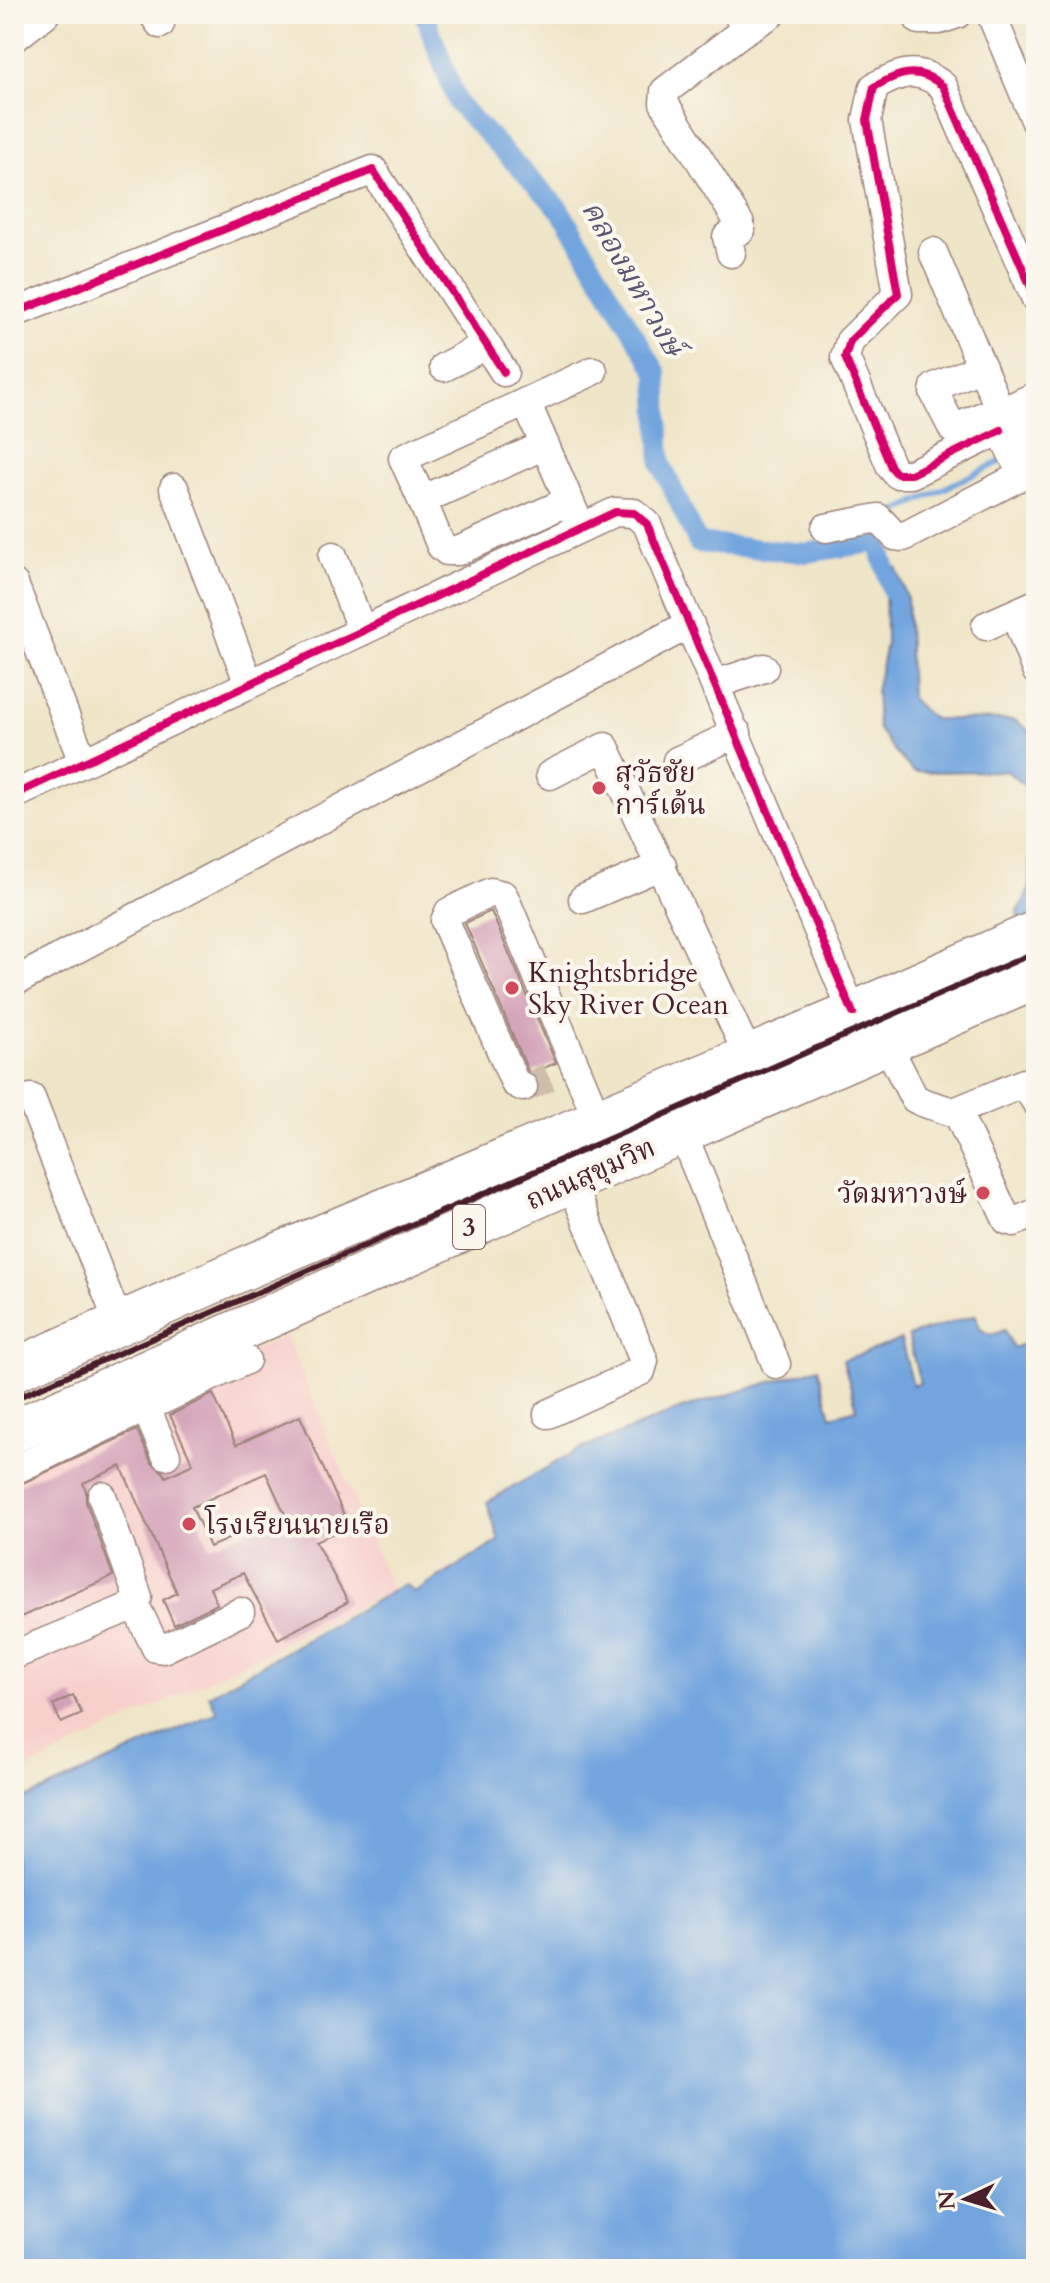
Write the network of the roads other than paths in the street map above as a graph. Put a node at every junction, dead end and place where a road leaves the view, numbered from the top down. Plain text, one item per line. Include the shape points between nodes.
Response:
1 (45, 14) edge
2 (771, 14) edge
3 (917, 14) edge
4 (957, 14) edge
5 (991, 14) edge
6 (740, 23) edge
7 (15, 37) edge
8 (1036, 122) edge
9 (933, 252) dead end
10 (731, 253) dead end
11 (1036, 299) edge
12 (14, 313) edge
13 (486, 345) junction
14 (444, 367) dead end
15 (982, 367) junction
16 (593, 371) dead end
17 (504, 372) dead end
18 (1036, 396) edge
19 (526, 402) junction
20 (1015, 442) edge
21 (545, 445) junction
22 (174, 488) dead end
23 (422, 500) junction
24 (569, 501) junction
25 (581, 528) junction
26 (826, 528) dead end
27 (333, 556) dead end
28 (14, 584) edge
29 (1026, 609) edge
30 (690, 624) junction
31 (986, 626) dead end
32 (362, 631) junction
33 (764, 668) dead end
34 (1036, 670) edge
35 (249, 684) junction
36 (716, 684) junction
37 (737, 733) junction
38 (677, 761) dead end
39 (83, 762) junction
40 (550, 775) dead end
41 (14, 795) edge
42 (662, 865) junction
43 (520, 897) dead end
44 (583, 899) dead end
45 (1036, 932) edge
46 (1036, 978) edge
47 (14, 982) edge
48 (853, 1013) junction
49 (886, 1042) junction
50 (749, 1057) junction
51 (523, 1087) dead end
52 (31, 1098) dead end
53 (1036, 1102) edge
54 (954, 1112) junction
55 (604, 1118) junction
56 (682, 1132) junction
57 (571, 1182) junction
58 (403, 1202) junction
59 (1036, 1213) edge
60 (423, 1247) junction
61 (119, 1324) junction
62 (246, 1360) dead end
63 (776, 1364) dead end
64 (14, 1370) edge
65 (146, 1408) junction
66 (548, 1414) dead end
67 (14, 1431) edge
68 (166, 1455) dead end
69 (14, 1470) edge
70 (102, 1496) dead end
71 (135, 1605) junction
72 (240, 1612) dead end
73 (14, 1655) edge

1 - 7 street
2 - 6 street
3 - 4 street via 928,21
5 - 8 street
6 - 10 street via 663,95 740,224 741,230 727,237
9 - 15 street
11 - 20 street via 943,86 928,74 897,74 874,87 867,120 898,294 850,341 845,357 897,474
12 - 13 street via 373,170
13 - 14 street
13 - 17 street
15 - 20 street
15 - 20 street via 934,392 953,429
16 - 19 street
18 - 20 street
19 - 21 street
19 - 23 street via 403,458
20 - 26 street via 903,537 886,527
21 - 23 street
21 - 24 street
22 - 35 street
23 - 24 street via 447,551 458,551
24 - 25 street
25 - 30 street via 615,512 634,513 647,524
25 - 32 street
27 - 32 street
28 - 39 street
29 - 31 street
29 - 34 street
30 - 36 street
30 - 47 street
32 - 35 street
33 - 36 street
35 - 39 street
36 - 37 street
37 - 38 street
37 - 48 street
39 - 41 street
40 - 42 street via 605,747
42 - 44 street
42 - 50 street
43 - 55 street
45 - 48 highway, ถนนสุขุมวิท / 3
46 - 49 highway, ถนนสุขุมวิท / 3
48 - 50 highway, ถนนสุขุมวิท / 3
49 - 54 street via 914,1098
49 - 56 highway, ถนนสุขุมวิท / 3
50 - 55 highway, ถนนสุขุมวิท / 3
51 - 55 street via 515,1083 445,921 449,912 491,892 505,899 568,1069
52 - 61 street
53 - 54 street via 1024,1083
54 - 59 street via 1007,1220
55 - 58 highway, ถนนสุขุมวิท / 3
56 - 57 highway, ถนนสุขุมวิท / 3
56 - 63 street
57 - 60 highway, ถนนสุขุมวิท / 3
57 - 66 street via 644,1361 641,1371
58 - 60 highway
58 - 61 highway, ถนนสุขุมวิท / 3
60 - 67 highway, ถนนสุขุมวิท / 3
61 - 64 highway, ถนนสุขุมวิท / 3
62 - 65 street
65 - 68 street
65 - 69 street
70 - 71 street via 138,1597
71 - 72 street via 156,1648 163,1649
71 - 73 street

